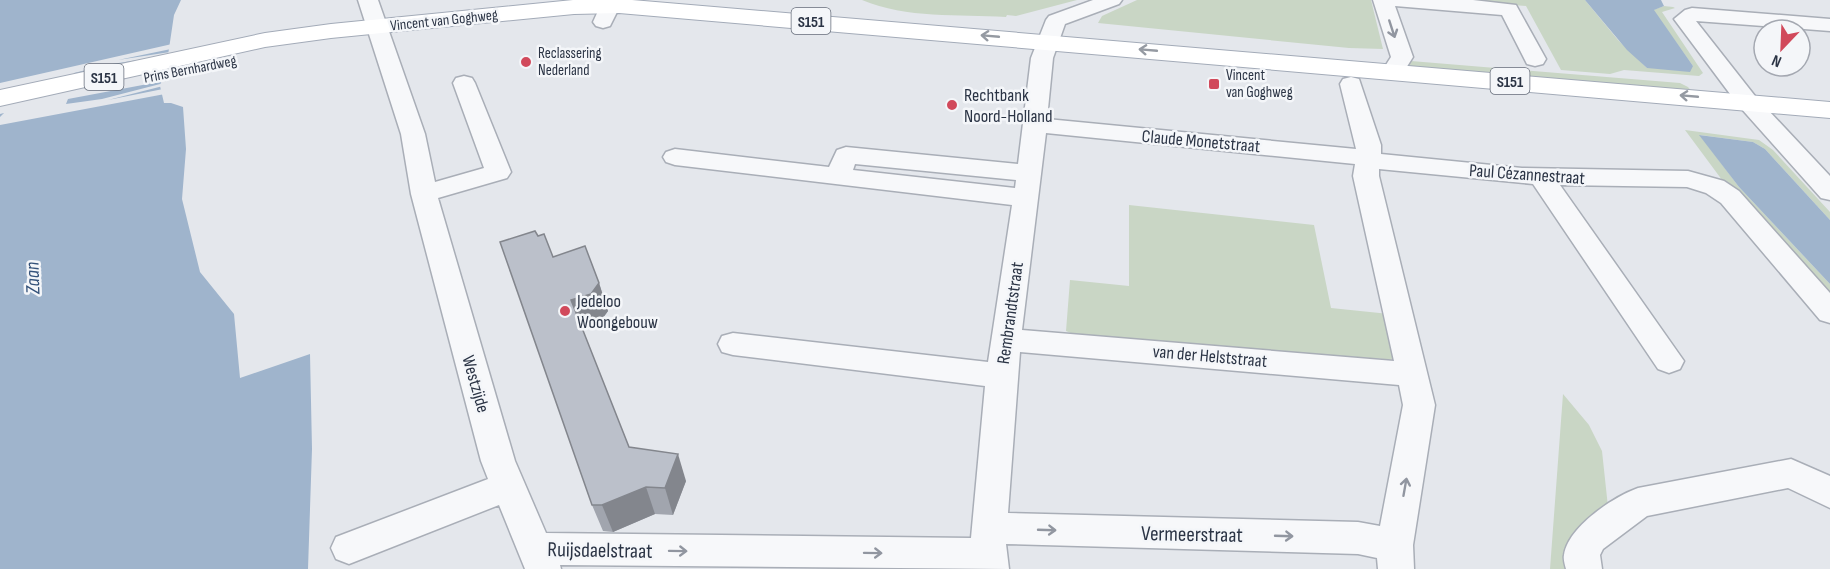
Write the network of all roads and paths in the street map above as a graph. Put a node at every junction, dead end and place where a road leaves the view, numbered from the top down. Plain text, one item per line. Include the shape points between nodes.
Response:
1 (368, 0) edge
2 (1112, 0) edge
3 (1383, 0) edge
4 (1396, 0) edge
5 (1800, 0) edge
6 (609, 9) edge
7 (1829, 25) edge
8 (380, 34) junction
9 (1045, 50) junction
10 (207, 59) junction
11 (1535, 59) dead end
12 (1393, 71) junction
13 (464, 82) dead end
14 (1351, 84) junction
15 (0, 98) edge
16 (0, 108) edge
17 (1830, 110) edge
18 (1756, 111) junction
19 (1035, 124) junction
20 (1830, 125) edge
21 (675, 157) dead end
22 (1367, 160) junction
23 (1541, 177) junction
24 (1028, 186) junction
25 (1830, 192) edge
26 (424, 194) junction
27 (1830, 312) edge
28 (1006, 340) junction
29 (733, 344) dead end
30 (1669, 362) dead end
31 (1413, 374) junction
32 (1001, 376) junction
33 (508, 486) junction
34 (1830, 493) edge
35 (349, 548) dead end
36 (989, 551) edge
37 (1395, 557) edge
38 (539, 559) edge
39 (1584, 569) edge

1 - 8 street, Westzijde
2 - 9 street via 1056,20
3 -> 12 street via 1402,57
4 - 11 street via 1509,9
5 - 7 street
6 - 8 main road, Vincent van Goghweg / S151
6 - 9 main road, Vincent van Goghweg / S151 via 659,24
7 - 18 street via 1692,14 1684,19
8 - 10 main road, Prins Bernhardweg / S151 via 266,55
8 - 26 street, Westzijde via 413,134
12 -> 9 main road, Vincent van Goghweg / S151
9 - 14 main road, Vincent van Goghweg / S151
9 - 19 street, Rembrandtstraat
10 - 15 main road, Prins Bernhardweg / S151
10 - 16 main road, Prins Bernhardweg / S151
18 -> 12 main road, Vincent van Goghweg / S151
13 - 26 street via 498,172
14 - 18 main road, Vincent van Goghweg / S151
14 - 22 street via 1368,145
17 - 18 main road, Vincent van Goghweg / S151
18 - 20 main road, Vincent van Goghweg / S151
18 - 25 street
19 - 22 street, Claude Monetstraat via 1343,154
19 - 24 street, Rembrandtstraat
21 - 24 street via 838,176
22 - 23 street, Paul Cézannestraat
22 - 31 street via 1365,176
23 - 27 street, Paul Cézannestraat via 1688,179 1715,187 1730,197
23 - 30 street
24 - 28 street, Rembrandtstraat
26 - 33 street, Westzijde via 473,377
28 - 31 street, van der Helststraat
28 - 32 street, Rembrandtstraat
29 - 32 street
37 -> 31 street via 1419,405
32 - 36 street, Rembrandtstraat
33 - 35 street
33 - 38 street, Westzijde
34 - 39 street via 1791,473 1638,503 1590,538 1582,555
36 -> 37 street, Vermeerstraat via 1358,538
38 -> 36 street, Ruijsdaelstraat

